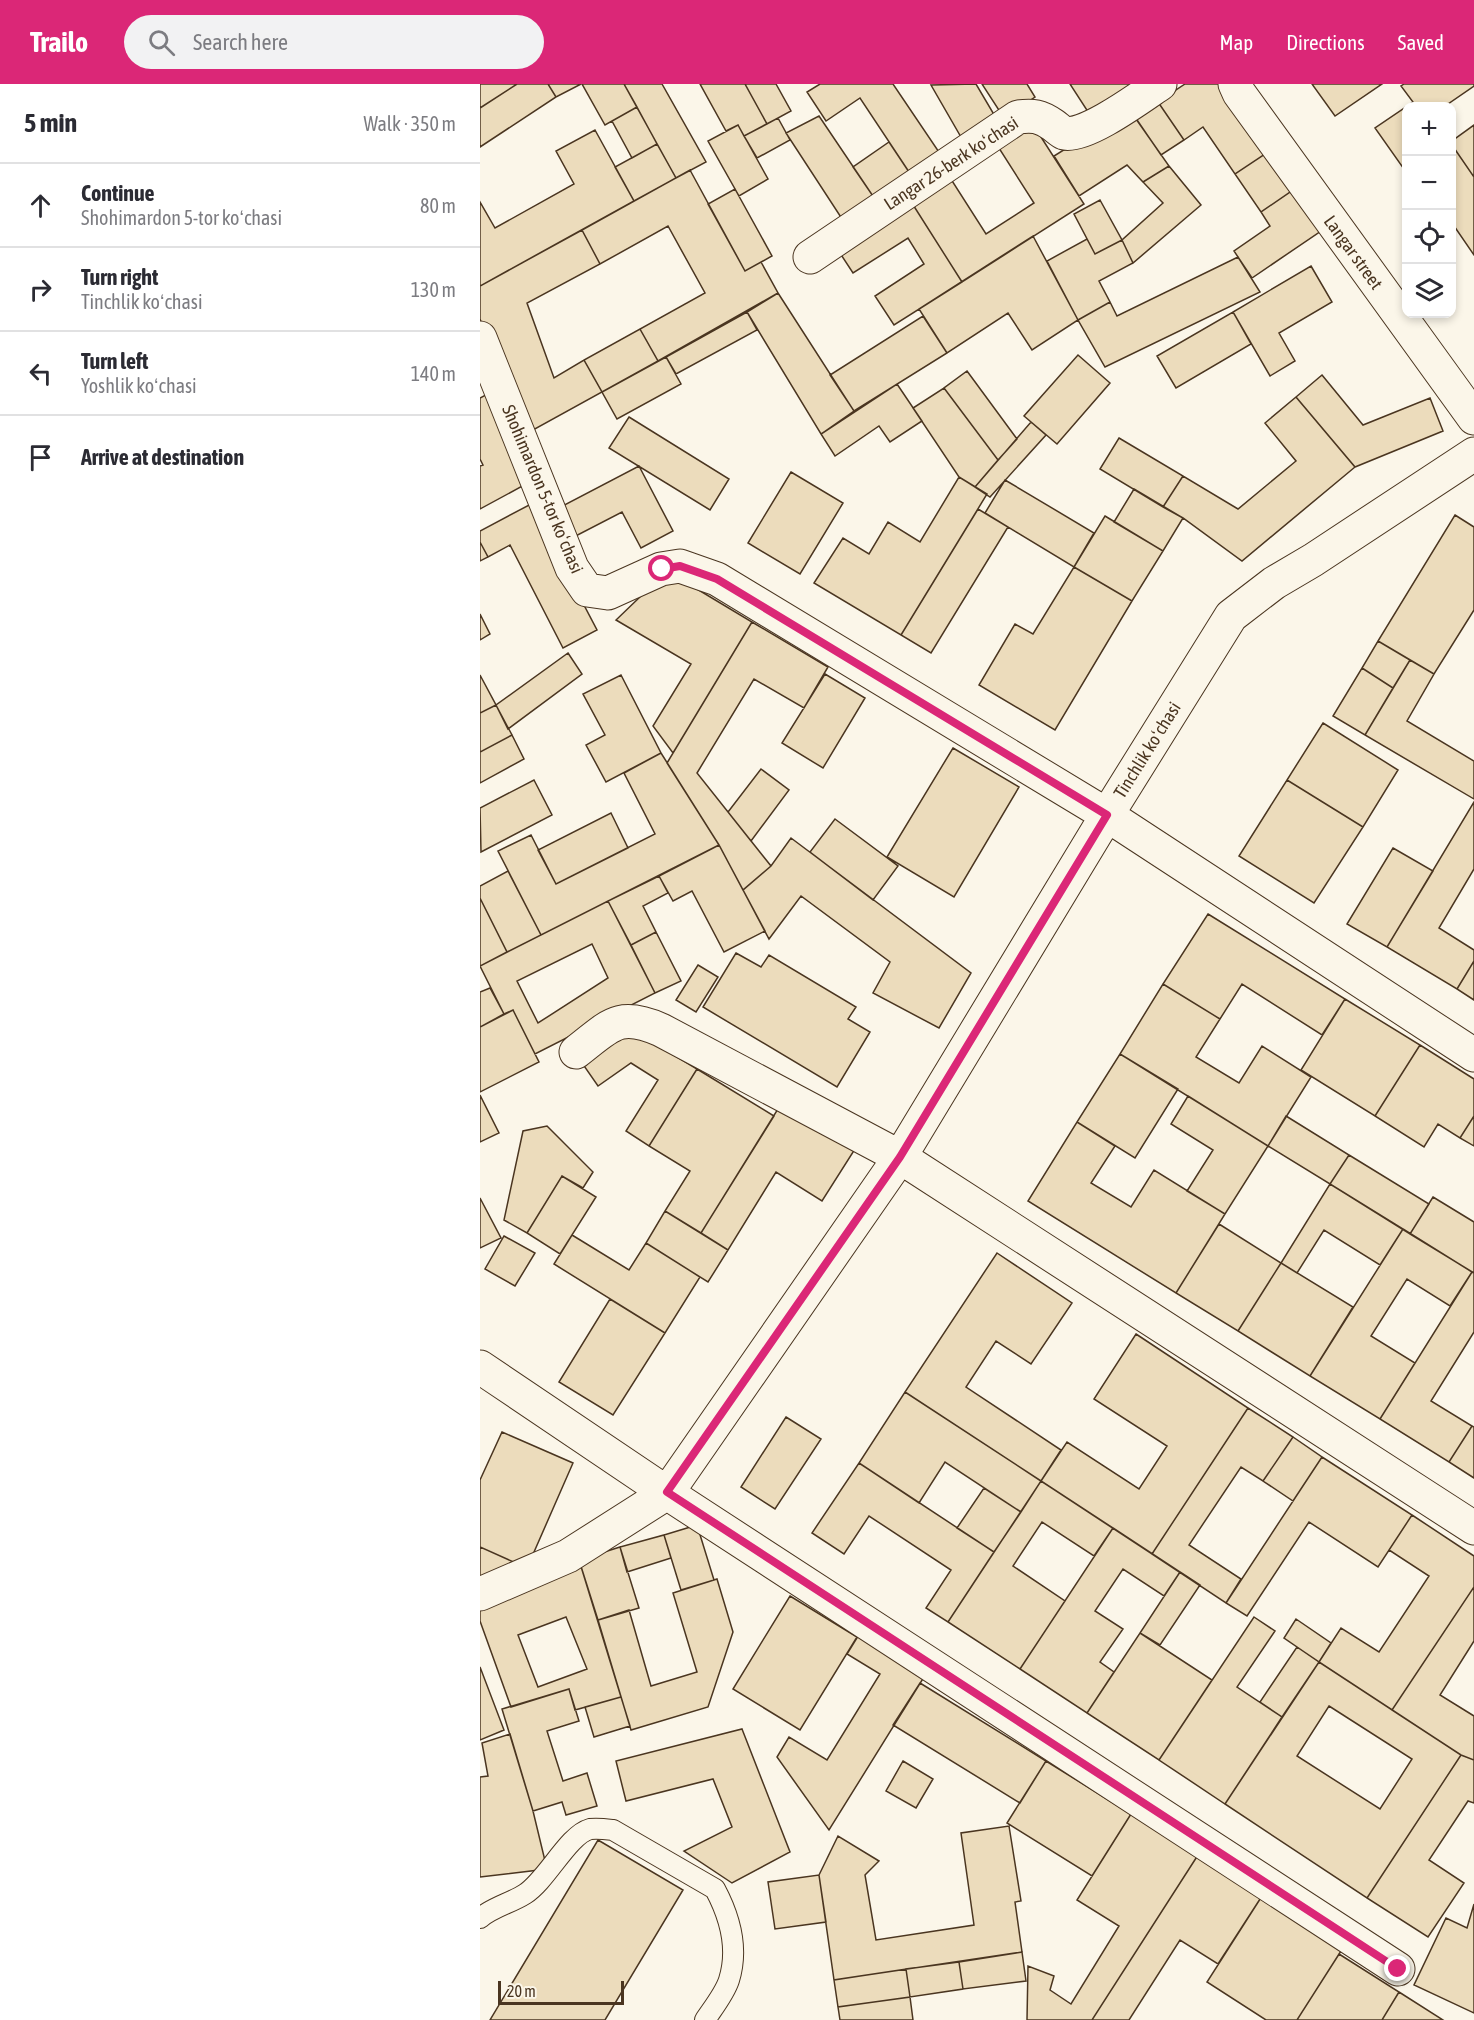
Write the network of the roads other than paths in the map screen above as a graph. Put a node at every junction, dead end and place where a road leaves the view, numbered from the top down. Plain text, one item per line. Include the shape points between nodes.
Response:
1 (1160, 84) edge
2 (1235, 84) edge
3 (810, 256) dead end
4 (480, 338) edge
5 (1474, 418) edge
6 (1474, 454) edge
7 (1107, 815) junction
8 (576, 1052) dead end
9 (1474, 1055) edge
10 (900, 1157) junction
11 (480, 1367) edge
12 (667, 1492) junction
13 (1474, 1528) edge
14 (480, 1594) edge
15 (480, 1918) edge
16 (1398, 1969) dead end
17 (705, 2020) edge

1 - 3 street, Langar 26-berk koʻchasi via 1103,121 1073,133 1065,133 1040,116 1018,117
2 - 5 street, Langar street
4 - 7 street, Shohimardon 5-tor koʻchasi via 572,568 587,590 608,593 662,569 680,566 717,579
6 - 7 street, Tinchlik koʻchasi via 1274,583 1231,616
7 - 9 street, Shohimardon 5-tor koʻchasi
7 - 10 street, Tinchlik koʻchasi
8 - 10 street via 615,1023 645,1023
10 - 12 street, Tinchlik koʻchasi
10 - 13 street
11 - 12 street
12 - 14 street, Tinchlik koʻchasi via 568,1556
12 - 16 street
15 - 17 lane via 541,1882 575,1838 588,1830 613,1830 715,1889 723,1905 733,1950 729,1981

